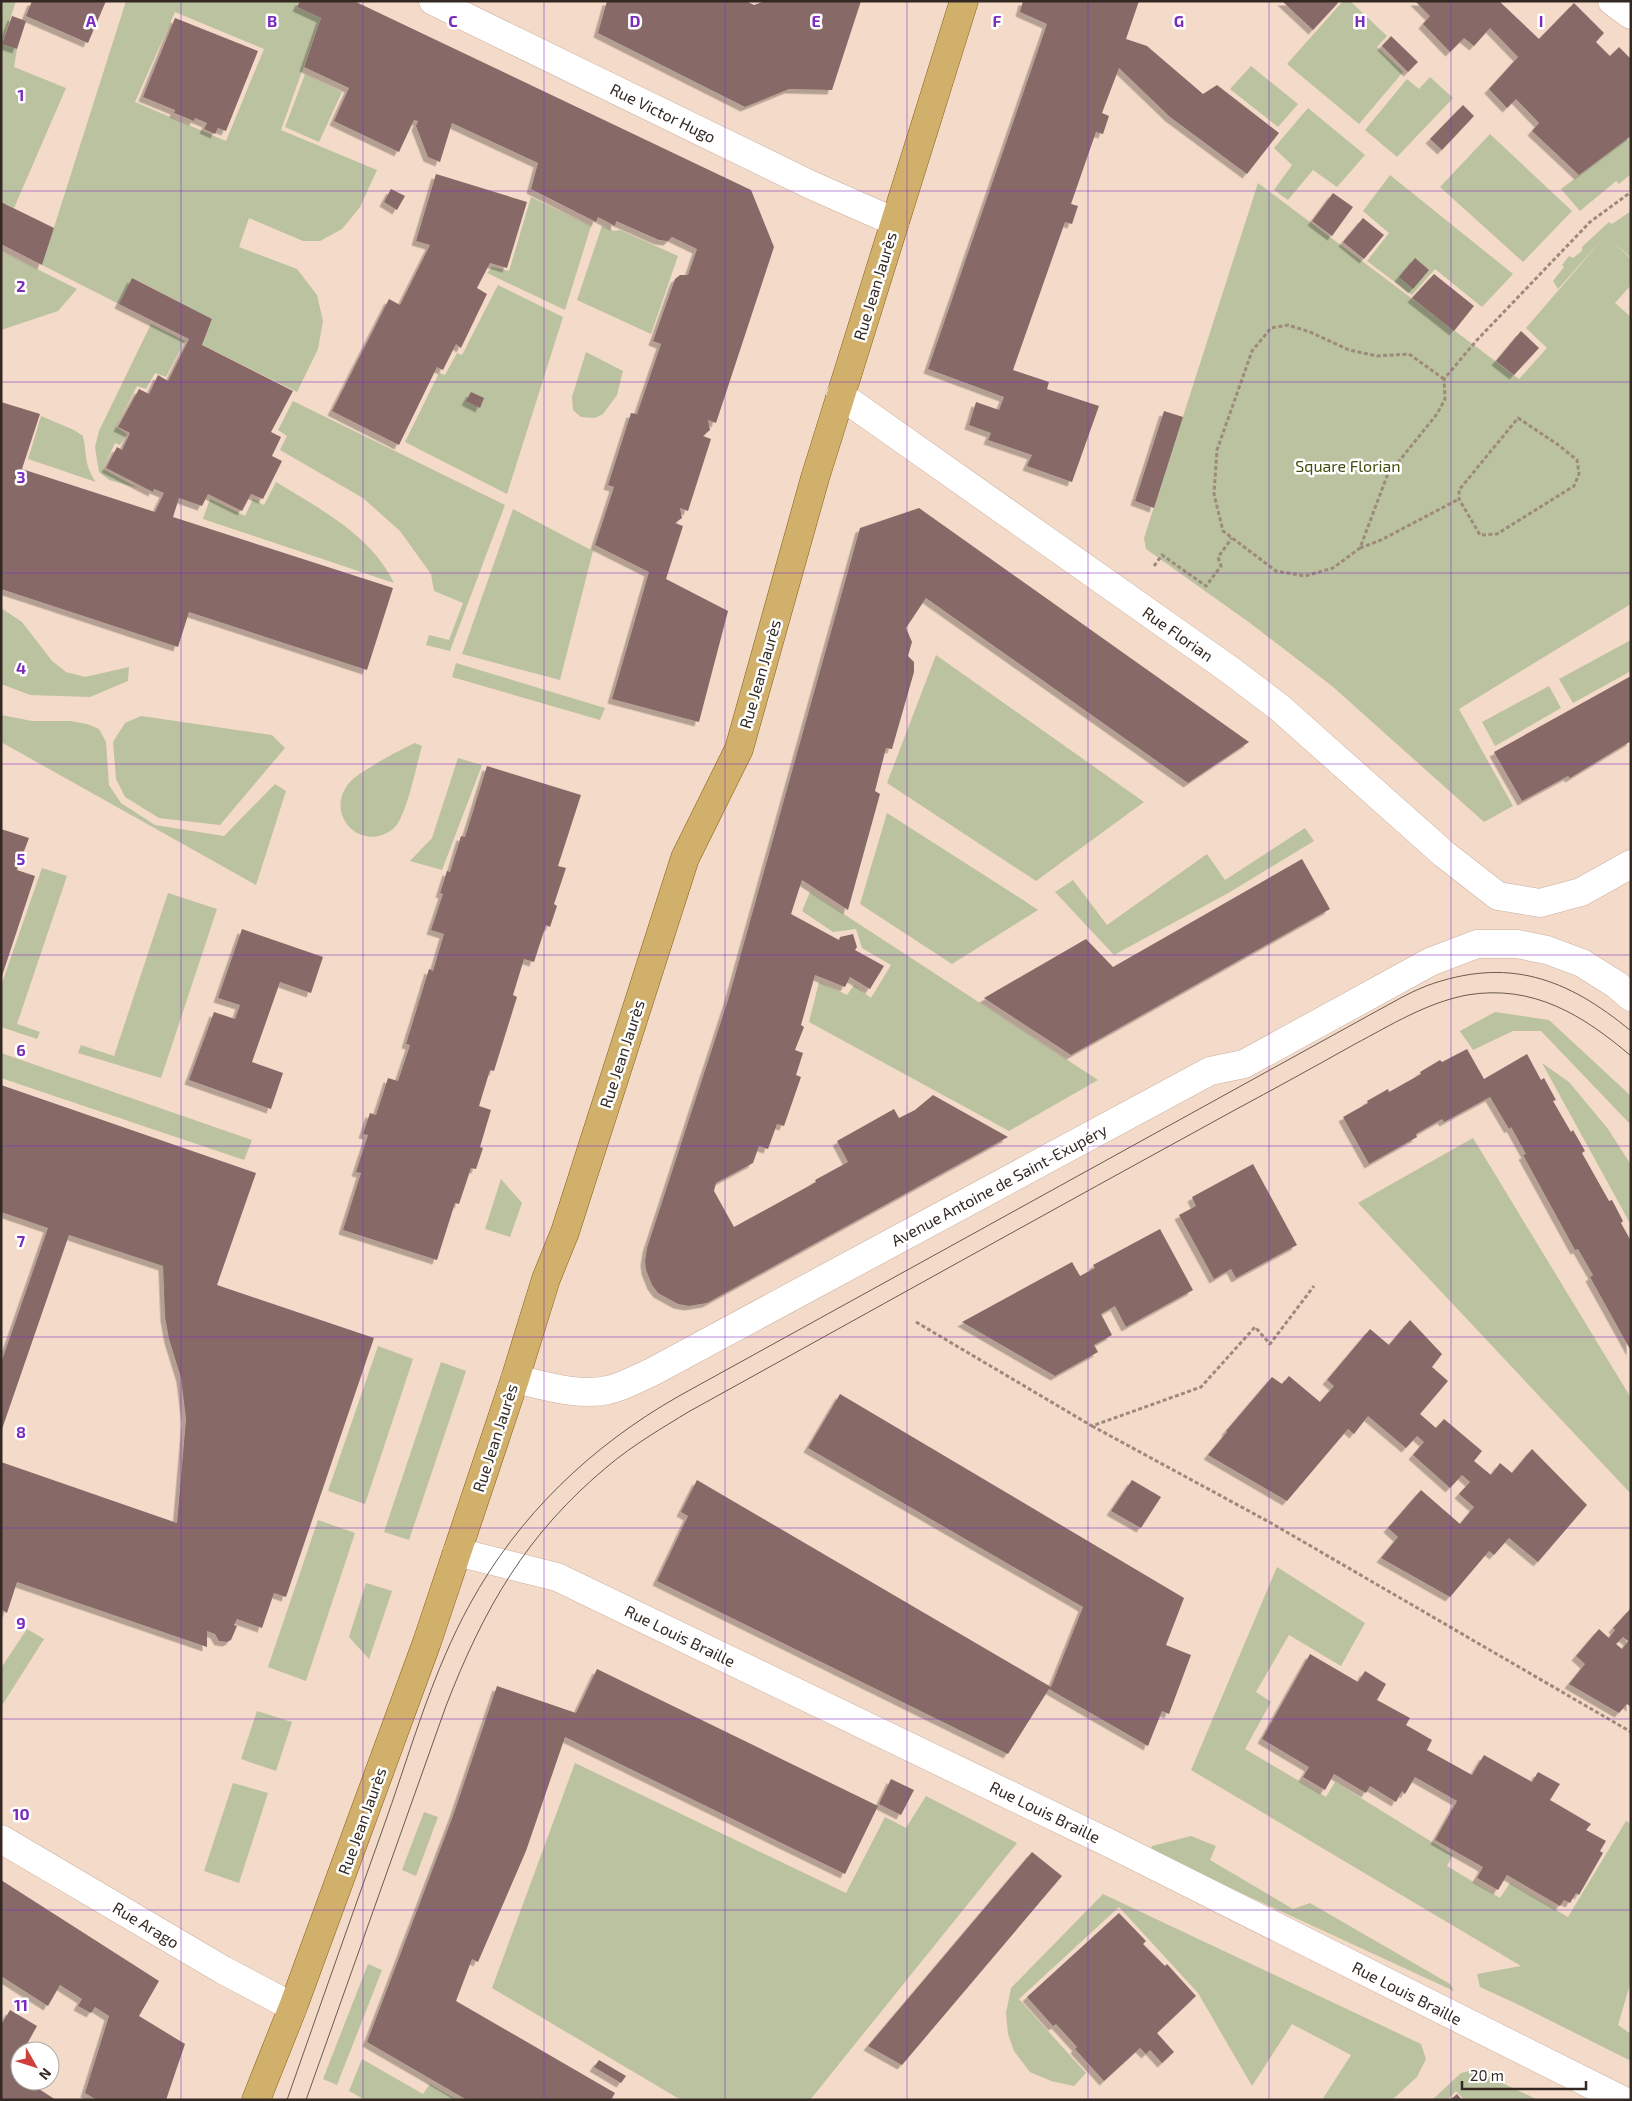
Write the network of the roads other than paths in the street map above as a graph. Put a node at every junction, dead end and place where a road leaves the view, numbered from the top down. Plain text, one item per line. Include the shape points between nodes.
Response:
1 (433, 1) edge
2 (964, 1) edge
3 (1612, 1) edge
4 (1631, 15) edge
5 (895, 222) junction
6 (840, 395) junction
7 (1631, 864) edge
8 (1631, 997) edge
9 (515, 1379) junction
10 (457, 1552) junction
11 (1, 1839) edge
12 (293, 2007) junction
13 (256, 2100) edge
14 (1622, 2100) edge

1 - 5 street, Rue Victor Hugo via 810,185
2 - 5 main road, Rue Jean Jaurès
3 - 4 street
5 - 6 main road, Rue Jean Jaurès
6 - 7 street, Rue Florian via 1280,708 1444,854 1498,896 1540,903 1581,892
6 - 9 main road, Rue Jean Jaurès via 739,749 685,858
8 - 9 street, Avenue Antoine de Saint-Exupéry via 1582,963 1546,950 1517,944 1477,944 1430,962 1244,1064 1210,1072 652,1372 610,1390 596,1392 572,1391
9 - 10 main road, Rue Jean Jaurès
10 - 12 main road, Rue Jean Jaurès
10 - 14 street, Rue Louis Braille via 557,1577 1107,1842
11 - 12 street, Rue Arago via 214,1965
12 - 13 main road, Rue Jean Jaurès

